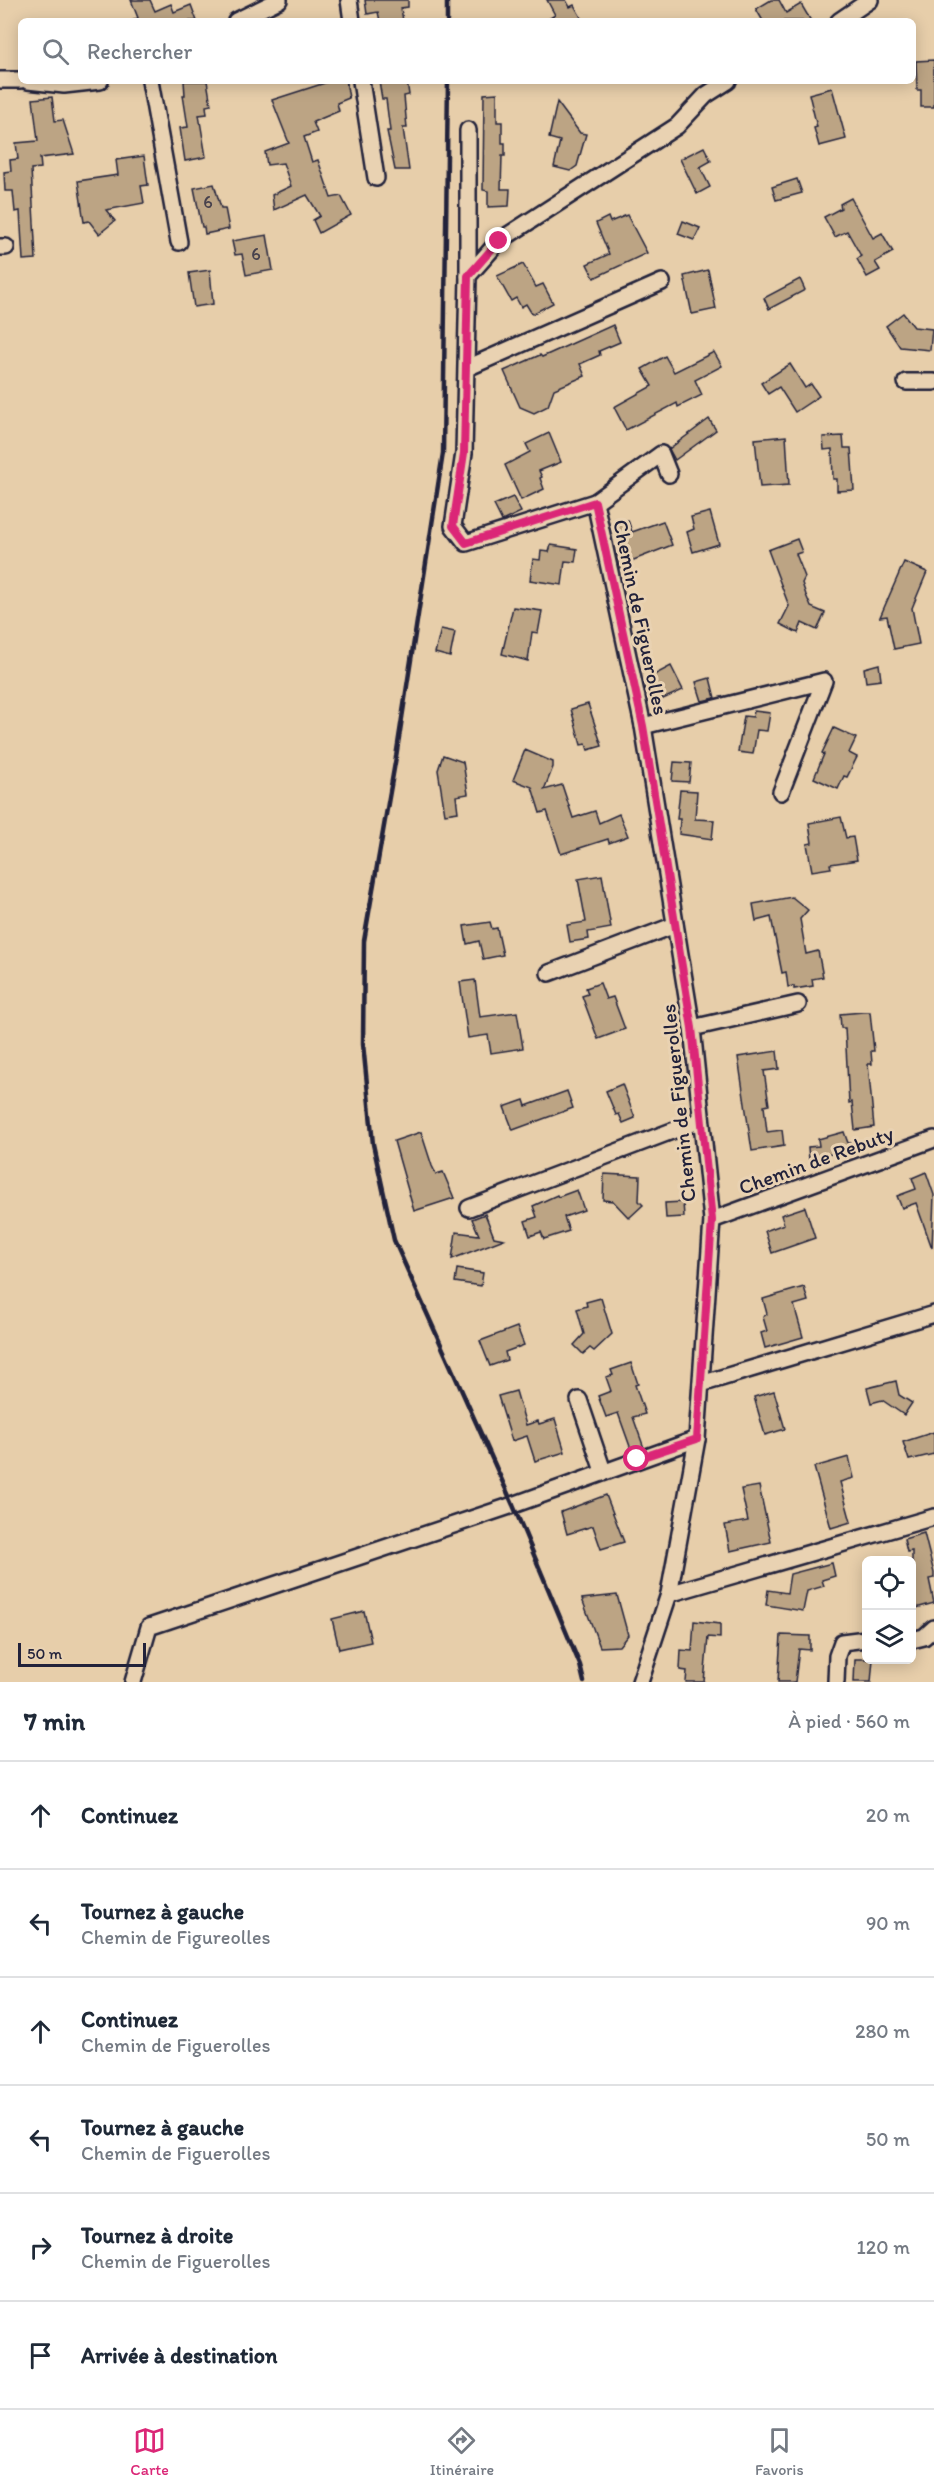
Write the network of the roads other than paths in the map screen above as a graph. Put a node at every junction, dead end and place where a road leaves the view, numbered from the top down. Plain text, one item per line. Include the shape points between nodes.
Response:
1 (279, 0) edge
2 (349, 0) edge
3 (870, 0) edge
4 (242, 18) edge
5 (352, 18) edge
6 (843, 18) edge
7 (0, 80) edge
8 (18, 80) edge
9 (55, 84) edge
10 (73, 84) edge
11 (151, 84) edge
12 (361, 84) edge
13 (723, 84) edge
14 (468, 130) dead end
15 (376, 178) dead end
16 (179, 242) dead end
17 (468, 276) junction
18 (662, 282) dead end
19 (467, 368) junction
20 (906, 382) dead end
21 (934, 382) edge
22 (669, 474) dead end
23 (595, 502) junction
24 (643, 726) junction
25 (781, 792) dead end
26 (675, 925) junction
27 (549, 973) dead end
28 (798, 1004) dead end
29 (692, 1028) junction
30 (701, 1120) junction
31 (934, 1139) edge
32 (469, 1208) dead end
33 (712, 1220) junction
34 (934, 1314) edge
35 (701, 1384) junction
36 (579, 1400) dead end
37 (697, 1439) junction
38 (603, 1471) junction
39 (934, 1517) edge
40 (669, 1594) junction
41 (934, 1628) edge
42 (916, 1639) edge
43 (862, 1640) edge
44 (133, 1682) edge
45 (640, 1682) edge
46 (836, 1682) edge

1 - 4 street
2 - 5 street
3 - 6 street
7 - 8 street
9 - 10 street
11 - 16 street
12 - 15 street
13 - 17 street via 706,95 677,126 499,241
14 - 17 street, Chemin de Figuerolles
17 - 19 street, Chemin de Figuerolles
18 - 19 street
19 - 23 street, Chemin de Figuerolles via 464,453 453,526 466,543
20 - 21 street
22 - 23 street via 661,454
23 - 24 street, Chemin de Figuerolles
24 - 25 street via 824,681
24 - 26 street, Chemin de Figuerolles
26 - 27 street
26 - 29 street, Chemin de Figuerolles
28 - 29 street
29 - 30 street, Chemin de Figuerolles
30 - 32 street
30 - 33 street, Chemin de Figuerolles
31 - 33 street, Chemin de Rebuty
33 - 35 street, Chemin de Figuerolles
34 - 35 street
35 - 37 street, Chemin de Figuerolles
36 - 38 street
37 - 38 street
37 - 40 street, Chemin de Figuerolles
38 - 44 street via 149,1627
39 - 40 street
40 - 45 street, Chemin de Figuerolles
41 - 42 street
43 - 46 street via 842,1642

